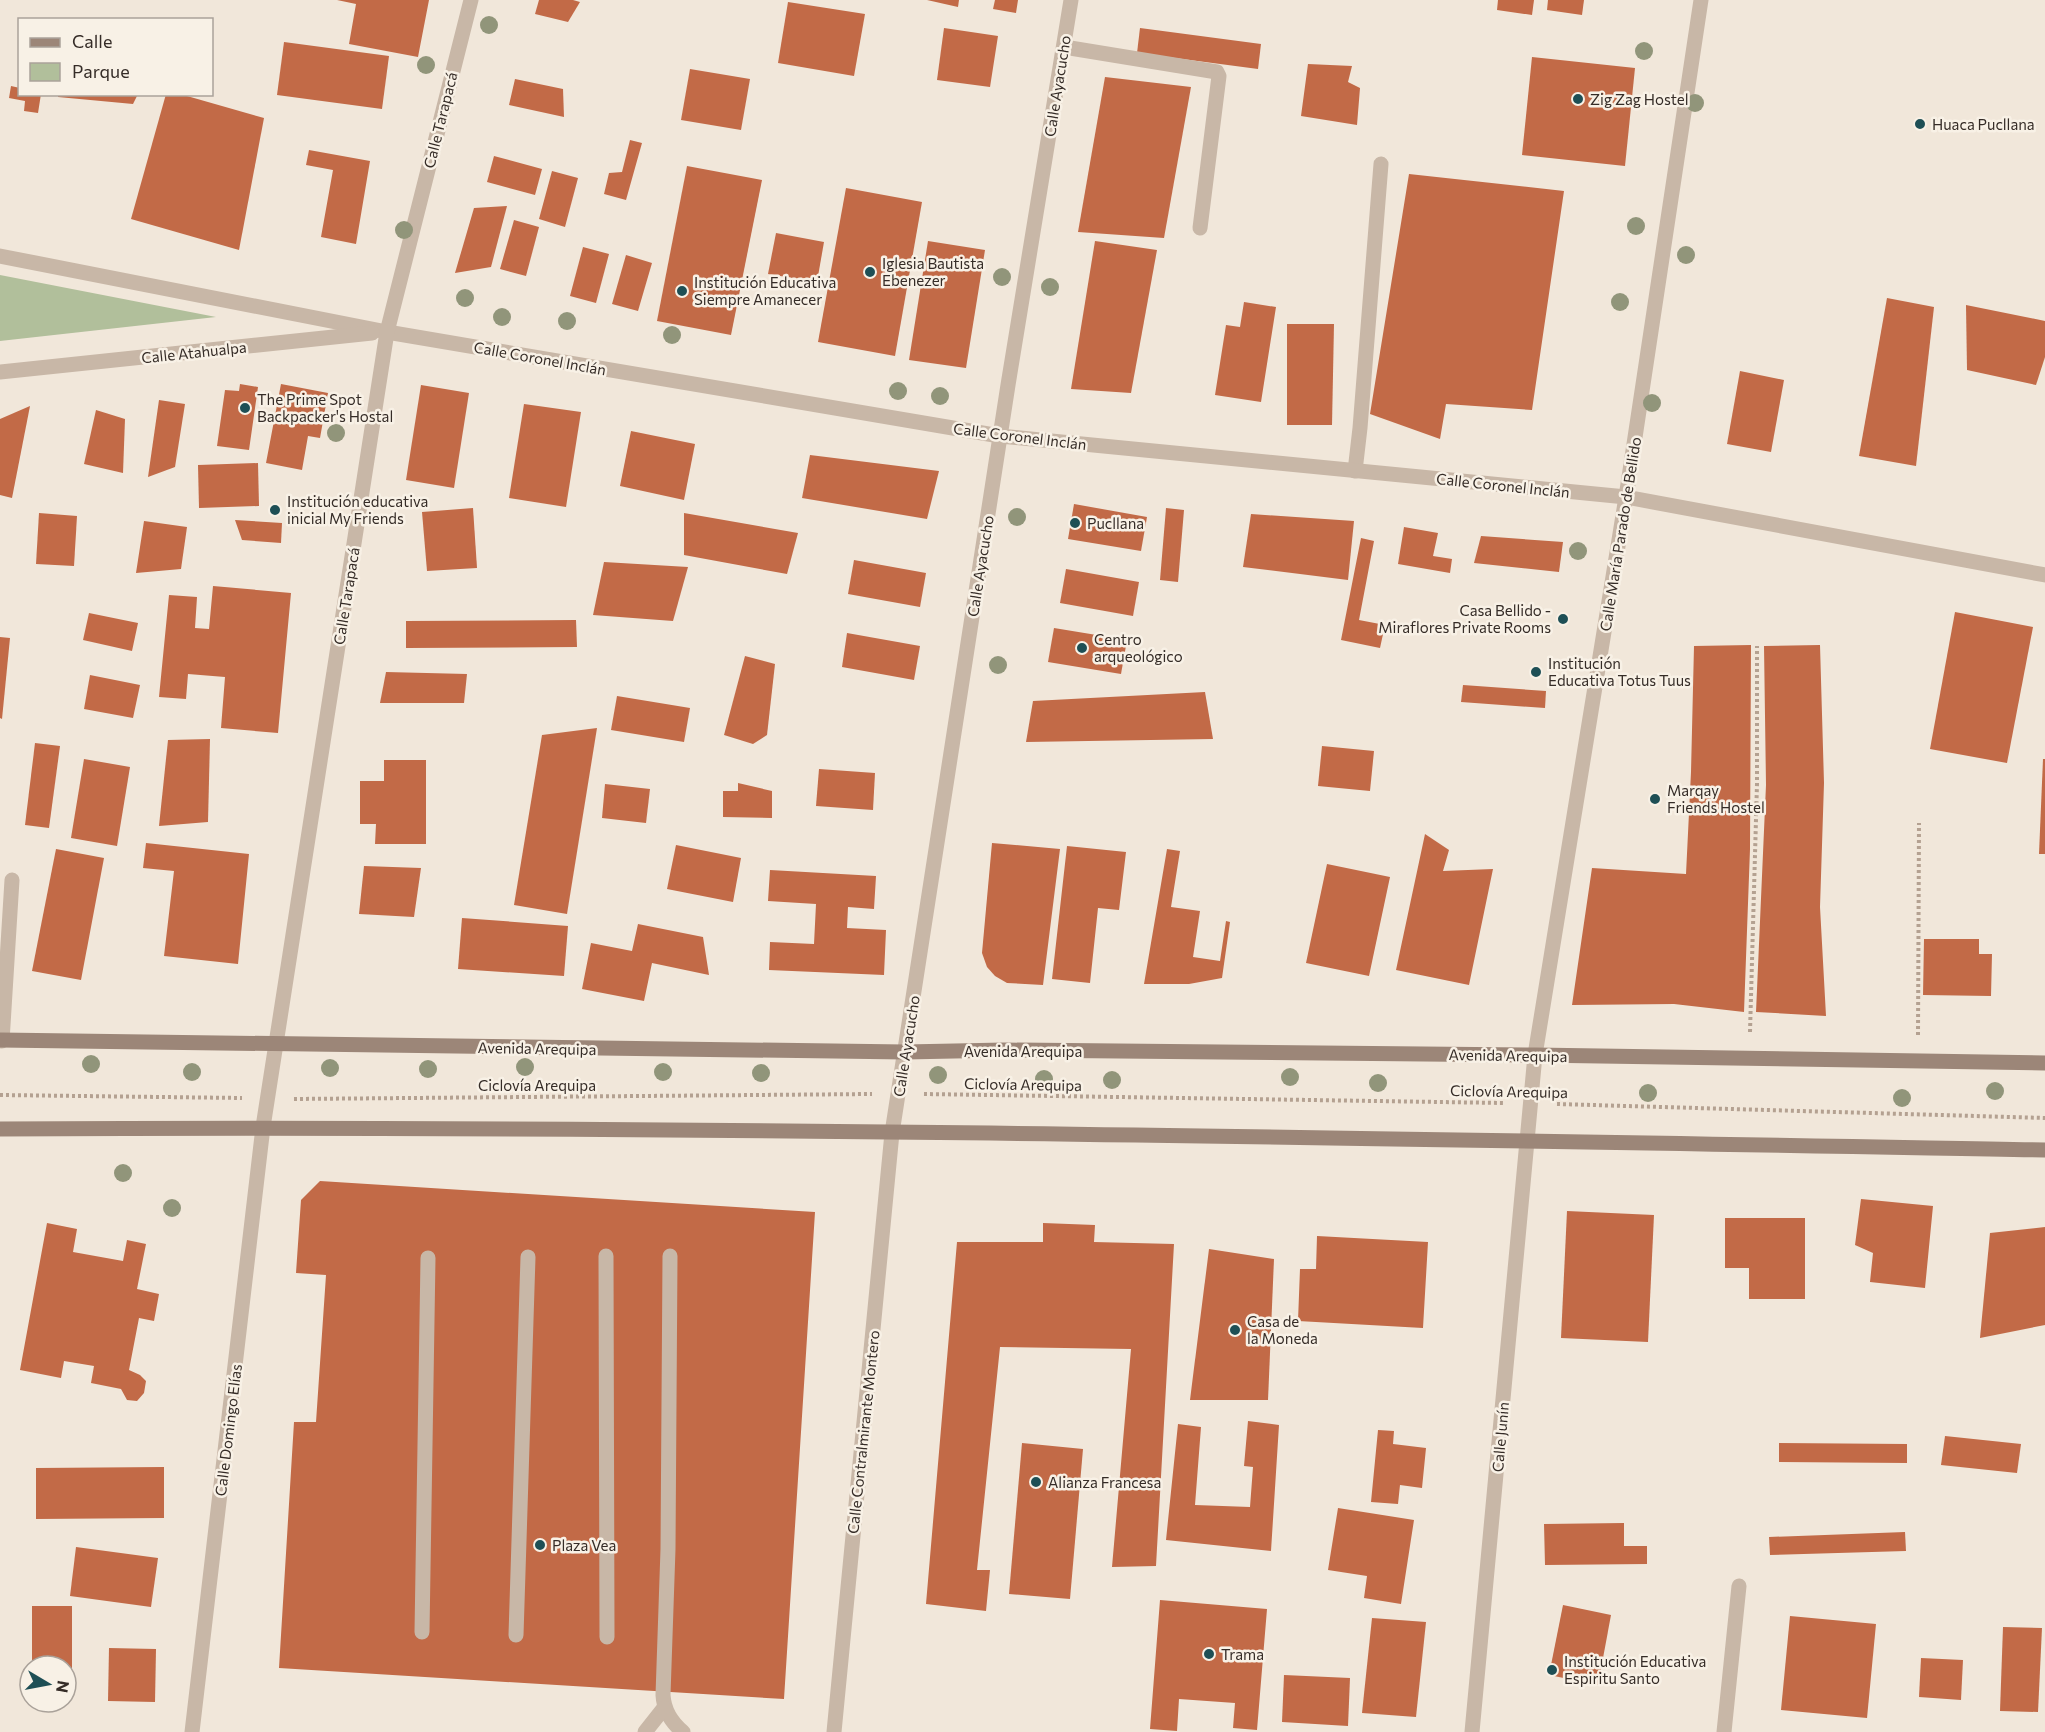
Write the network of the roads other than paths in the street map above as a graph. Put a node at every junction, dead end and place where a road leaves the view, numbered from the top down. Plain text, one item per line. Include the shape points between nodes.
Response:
1 (471, 0) edge
2 (1071, 0) edge
3 (1701, 0) edge
4 (1064, 47) junction
5 (1381, 164) dead end
6 (1200, 228) dead end
7 (0, 256) edge
8 (387, 332) junction
9 (0, 372) edge
10 (1000, 436) junction
11 (1355, 471) junction
12 (1626, 498) junction
13 (2045, 575) edge
14 (12, 880) dead end
15 (1, 1041) edge
16 (276, 1045) junction
17 (905, 1052) junction
18 (1535, 1054) junction
19 (2045, 1063) edge
20 (1531, 1104) joint
21 (263, 1127) junction
22 (0, 1129) edge
23 (892, 1133) junction
24 (1528, 1141) junction
25 (2045, 1150) edge
26 (606, 1256) dead end
27 (670, 1256) dead end
28 (528, 1257) dead end
29 (428, 1258) dead end
30 (1739, 1586) dead end
31 (422, 1632) dead end
32 (516, 1635) dead end
33 (607, 1637) dead end
34 (664, 1708) junction
35 (192, 1732) edge
36 (645, 1732) edge
37 (683, 1732) edge
38 (834, 1732) edge
39 (1472, 1732) edge
40 (1724, 1732) edge

1 - 8 street, Calle Tarapacá
2 - 4 street, Calle Ayacucho
3 - 12 street, Calle María Parado de Bellido
4 - 6 street via 1217,72
4 - 10 street, Calle Ayacucho
5 - 11 street
7 - 8 street, Calle Coronel Inclán
8 - 9 street, Calle Atahualpa
8 - 10 street, Calle Coronel Inclán
8 - 16 street, Calle Tarapacá
10 - 11 street, Calle Coronel Inclán
10 - 17 street, Calle Ayacucho
11 - 12 street, Calle Coronel Inclán
12 - 13 street, Calle Coronel Inclán
12 - 18 street, Calle María Parado de Bellido
14 - 15 street
15 - 16 main road, Avenida Arequipa
16 - 17 main road, Avenida Arequipa
16 - 21 street, Calle Tarapacá
17 - 18 main road, Avenida Arequipa
17 - 23 street, Calle Ayacucho
18 - 19 main road, Avenida Arequipa
18 - 20 street, Calle María Parado de Bellido
20 - 24 street, Calle Junín
21 - 22 main road
21 - 23 main road
21 - 35 street, Calle Domingo Elías
23 - 24 main road
23 - 38 street, Calle Contralmirante Montero
24 - 25 main road
24 - 39 street, Calle Junín
26 - 33 street
27 - 34 street
28 - 32 street
29 - 31 street
30 - 40 street
34 - 36 street
34 - 37 street

